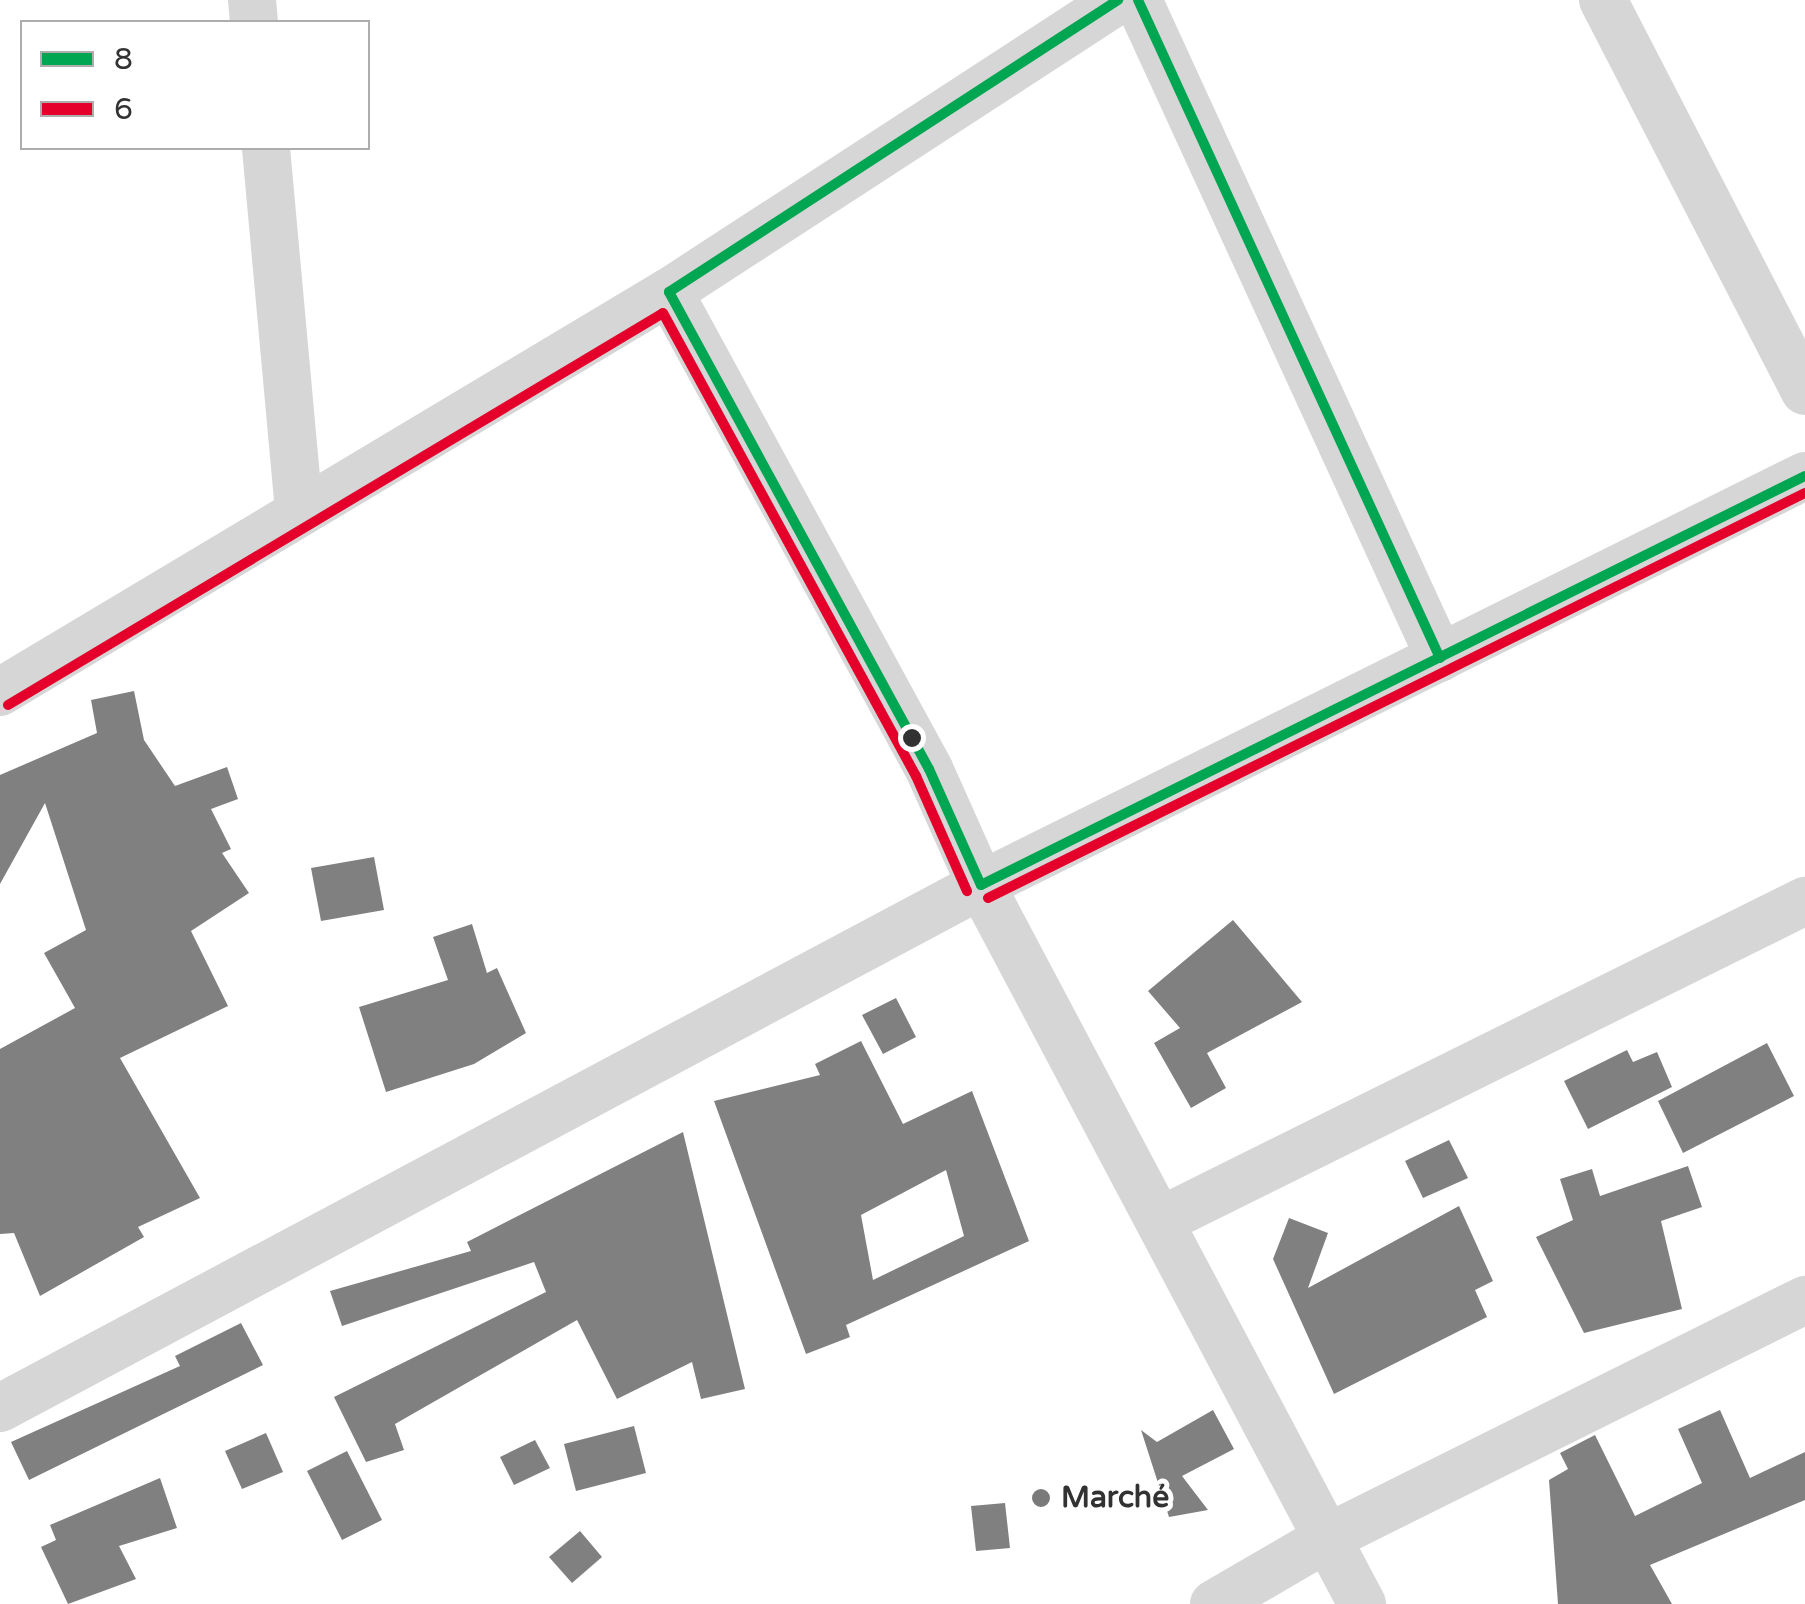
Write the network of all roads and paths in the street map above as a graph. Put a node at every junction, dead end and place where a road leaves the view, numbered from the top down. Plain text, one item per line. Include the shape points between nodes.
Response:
1 (1118, 0) edge
2 (1138, 0) edge
3 (1603, 0) edge
4 (266, 150) edge
5 (669, 292) junction
6 (1805, 390) edge
7 (1805, 476) edge
8 (298, 512) junction
9 (1440, 658) junction
10 (0, 692) edge
11 (981, 885) junction
12 (1805, 901) edge
13 (1164, 1219) junction
14 (1805, 1300) edge
15 (0, 1408) edge
16 (1329, 1537) junction
17 (1214, 1604) edge
18 (1362, 1604) edge

1 - 5 street
2 - 9 street
3 - 6 street
4 - 8 street
5 - 8 street
5 - 11 street via 930,769
7 - 9 street
8 - 10 street
9 - 11 street
11 - 13 street
11 - 15 street
12 - 13 street
13 - 16 street
14 - 16 street
16 - 17 street
16 - 18 street

